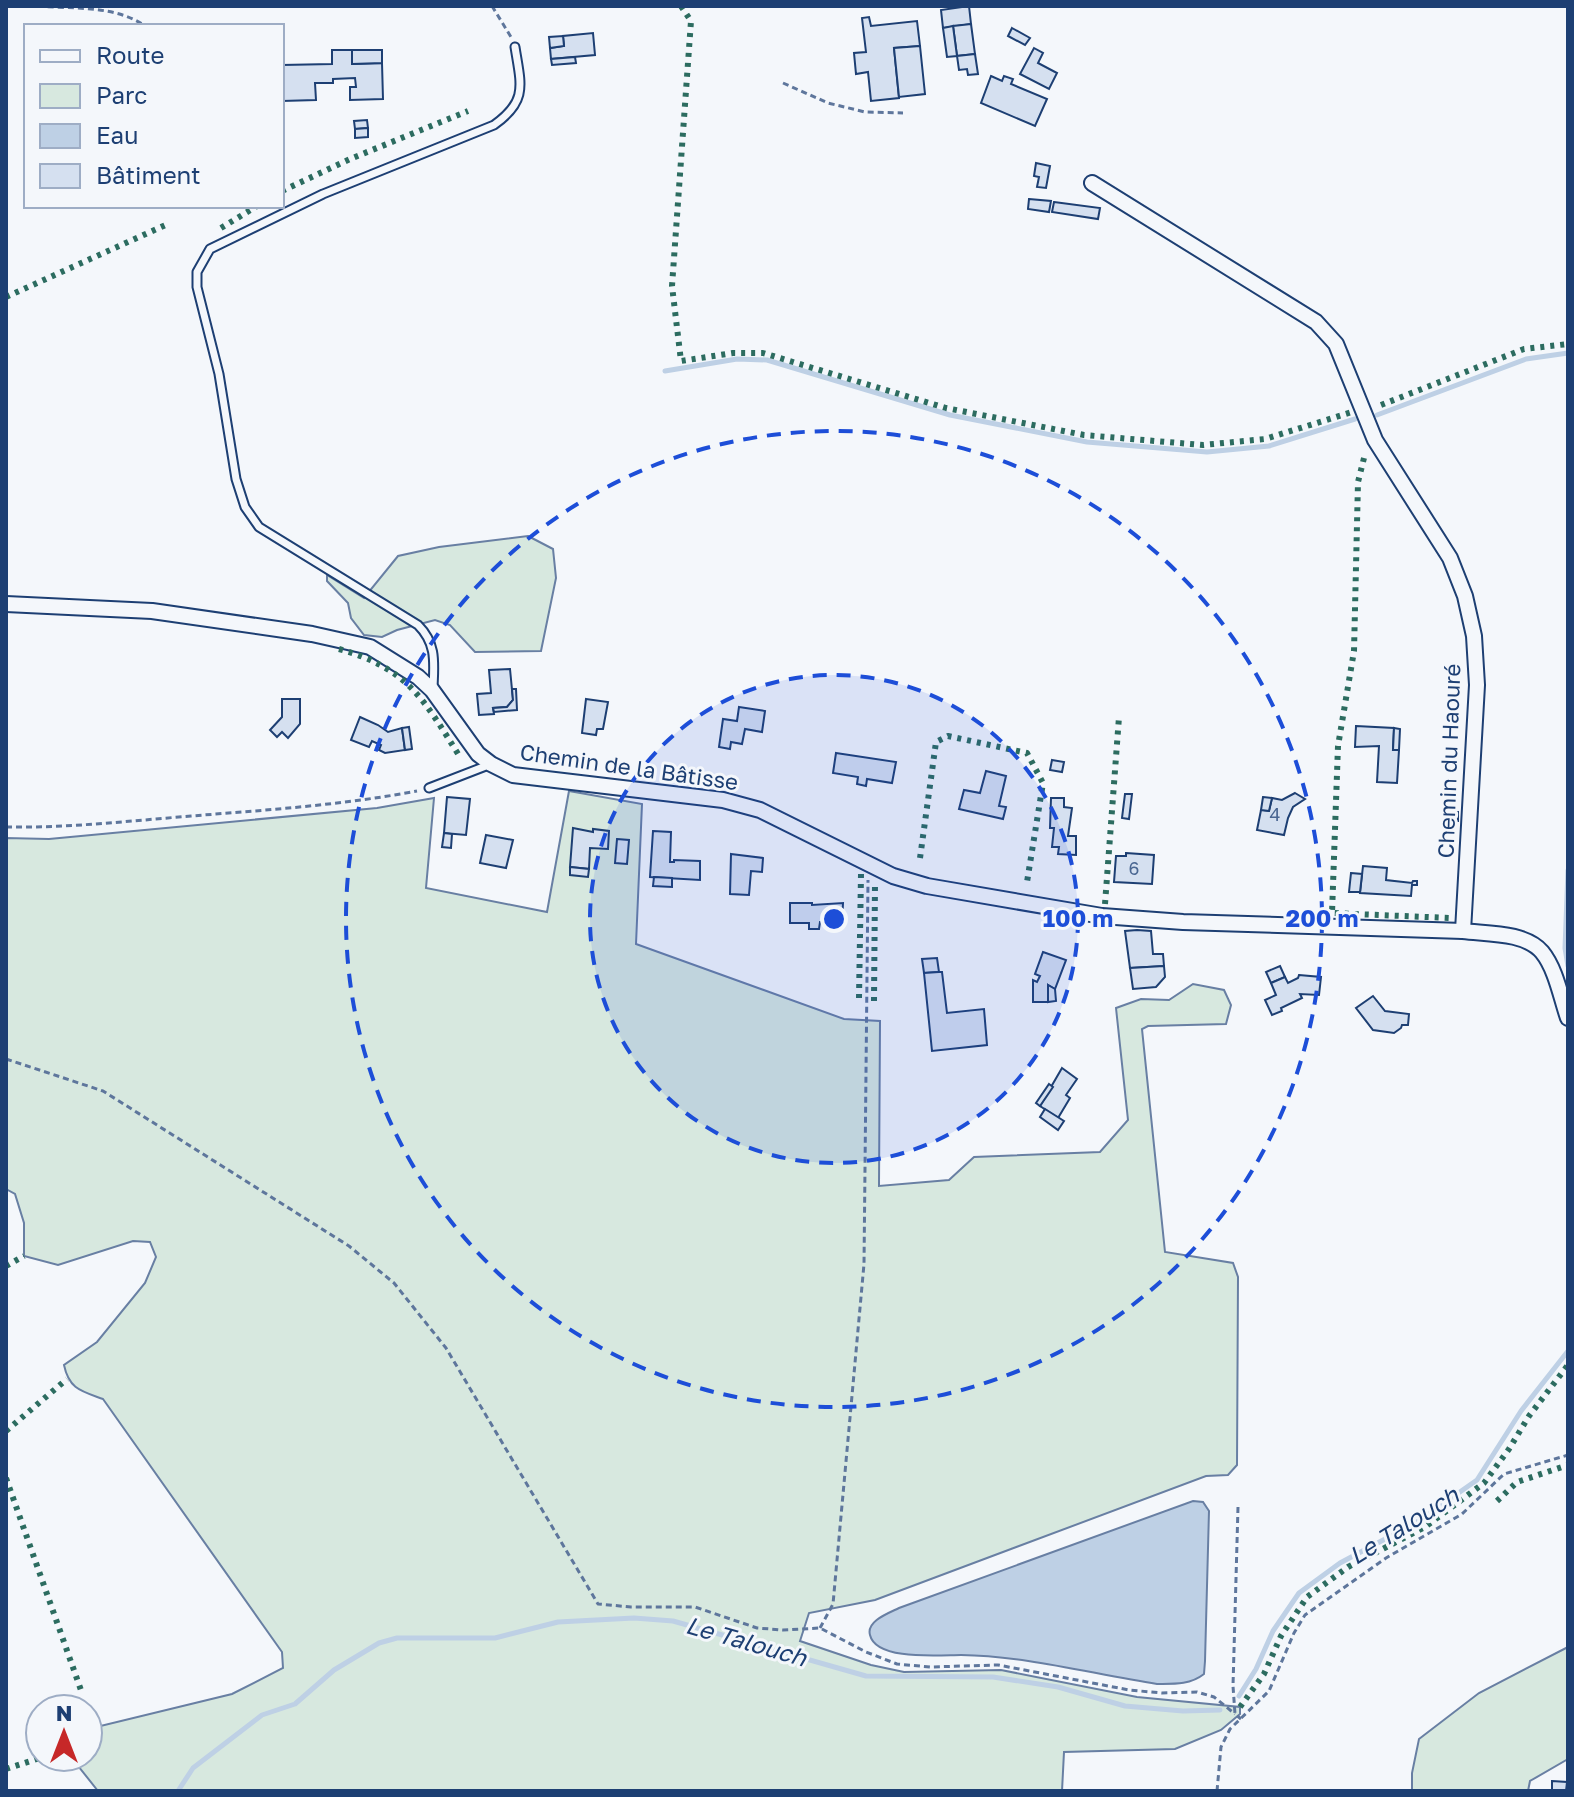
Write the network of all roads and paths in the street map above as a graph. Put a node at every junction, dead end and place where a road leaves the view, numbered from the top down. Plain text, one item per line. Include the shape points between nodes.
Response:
1 (38, 6) edge
2 (492, 6) edge
3 (142, 24) edge
4 (515, 47) joint
5 (783, 83) dead end
6 (903, 113) dead end
7 (1092, 183) dead end
8 (6, 604) edge
9 (432, 690) junction
10 (491, 764) junction
11 (429, 788) joint
12 (6, 827) edge
13 (868, 865) junction
14 (1463, 931) junction
15 (1568, 1018) edge
16 (6, 1059) edge
17 (1568, 1455) edge
18 (1238, 1507) dead end
19 (820, 1628) junction
20 (1235, 1714) junction
21 (1241, 1719) junction
22 (1217, 1791) edge

1 - 3 path via 106,12
2 - 4 path
4 - 9 lane via 519,94 513,111 494,125 323,194 224,242 210,249 197,272 245,507 259,527 418,625 435,655
5 - 6 path via 828,103 865,112
7 - 14 street, Chemin du Haouré via 1316,322 1336,344 1375,440 1450,558 1474,636 1477,685
8 - 9 street, Chemin de la Bâtisse via 152,611 312,634 370,647
9 - 10 street, Chemin de la Bâtisse
10 - 11 lane
10 - 13 street, Chemin de la Bâtisse via 513,775 723,800 760,810
11 - 12 path via 373,799 228,813
13 - 14 street, Chemin de la Bâtisse via 927,886 1102,916
13 - 19 path via 864,1264 833,1604
14 - 15 street, Chemin de la Bâtisse via 1509,936 1542,952
16 - 19 path via 103,1091 349,1246 394,1283 446,1348 598,1604 695,1607 757,1628
17 - 21 path via 1504,1474 1462,1514 1386,1558 1305,1615 1269,1691
18 - 20 path
19 - 20 path via 897,1664 998,1665 1129,1690 1197,1692 1214,1697
20 - 21 path
21 - 22 path via 1221,1747

